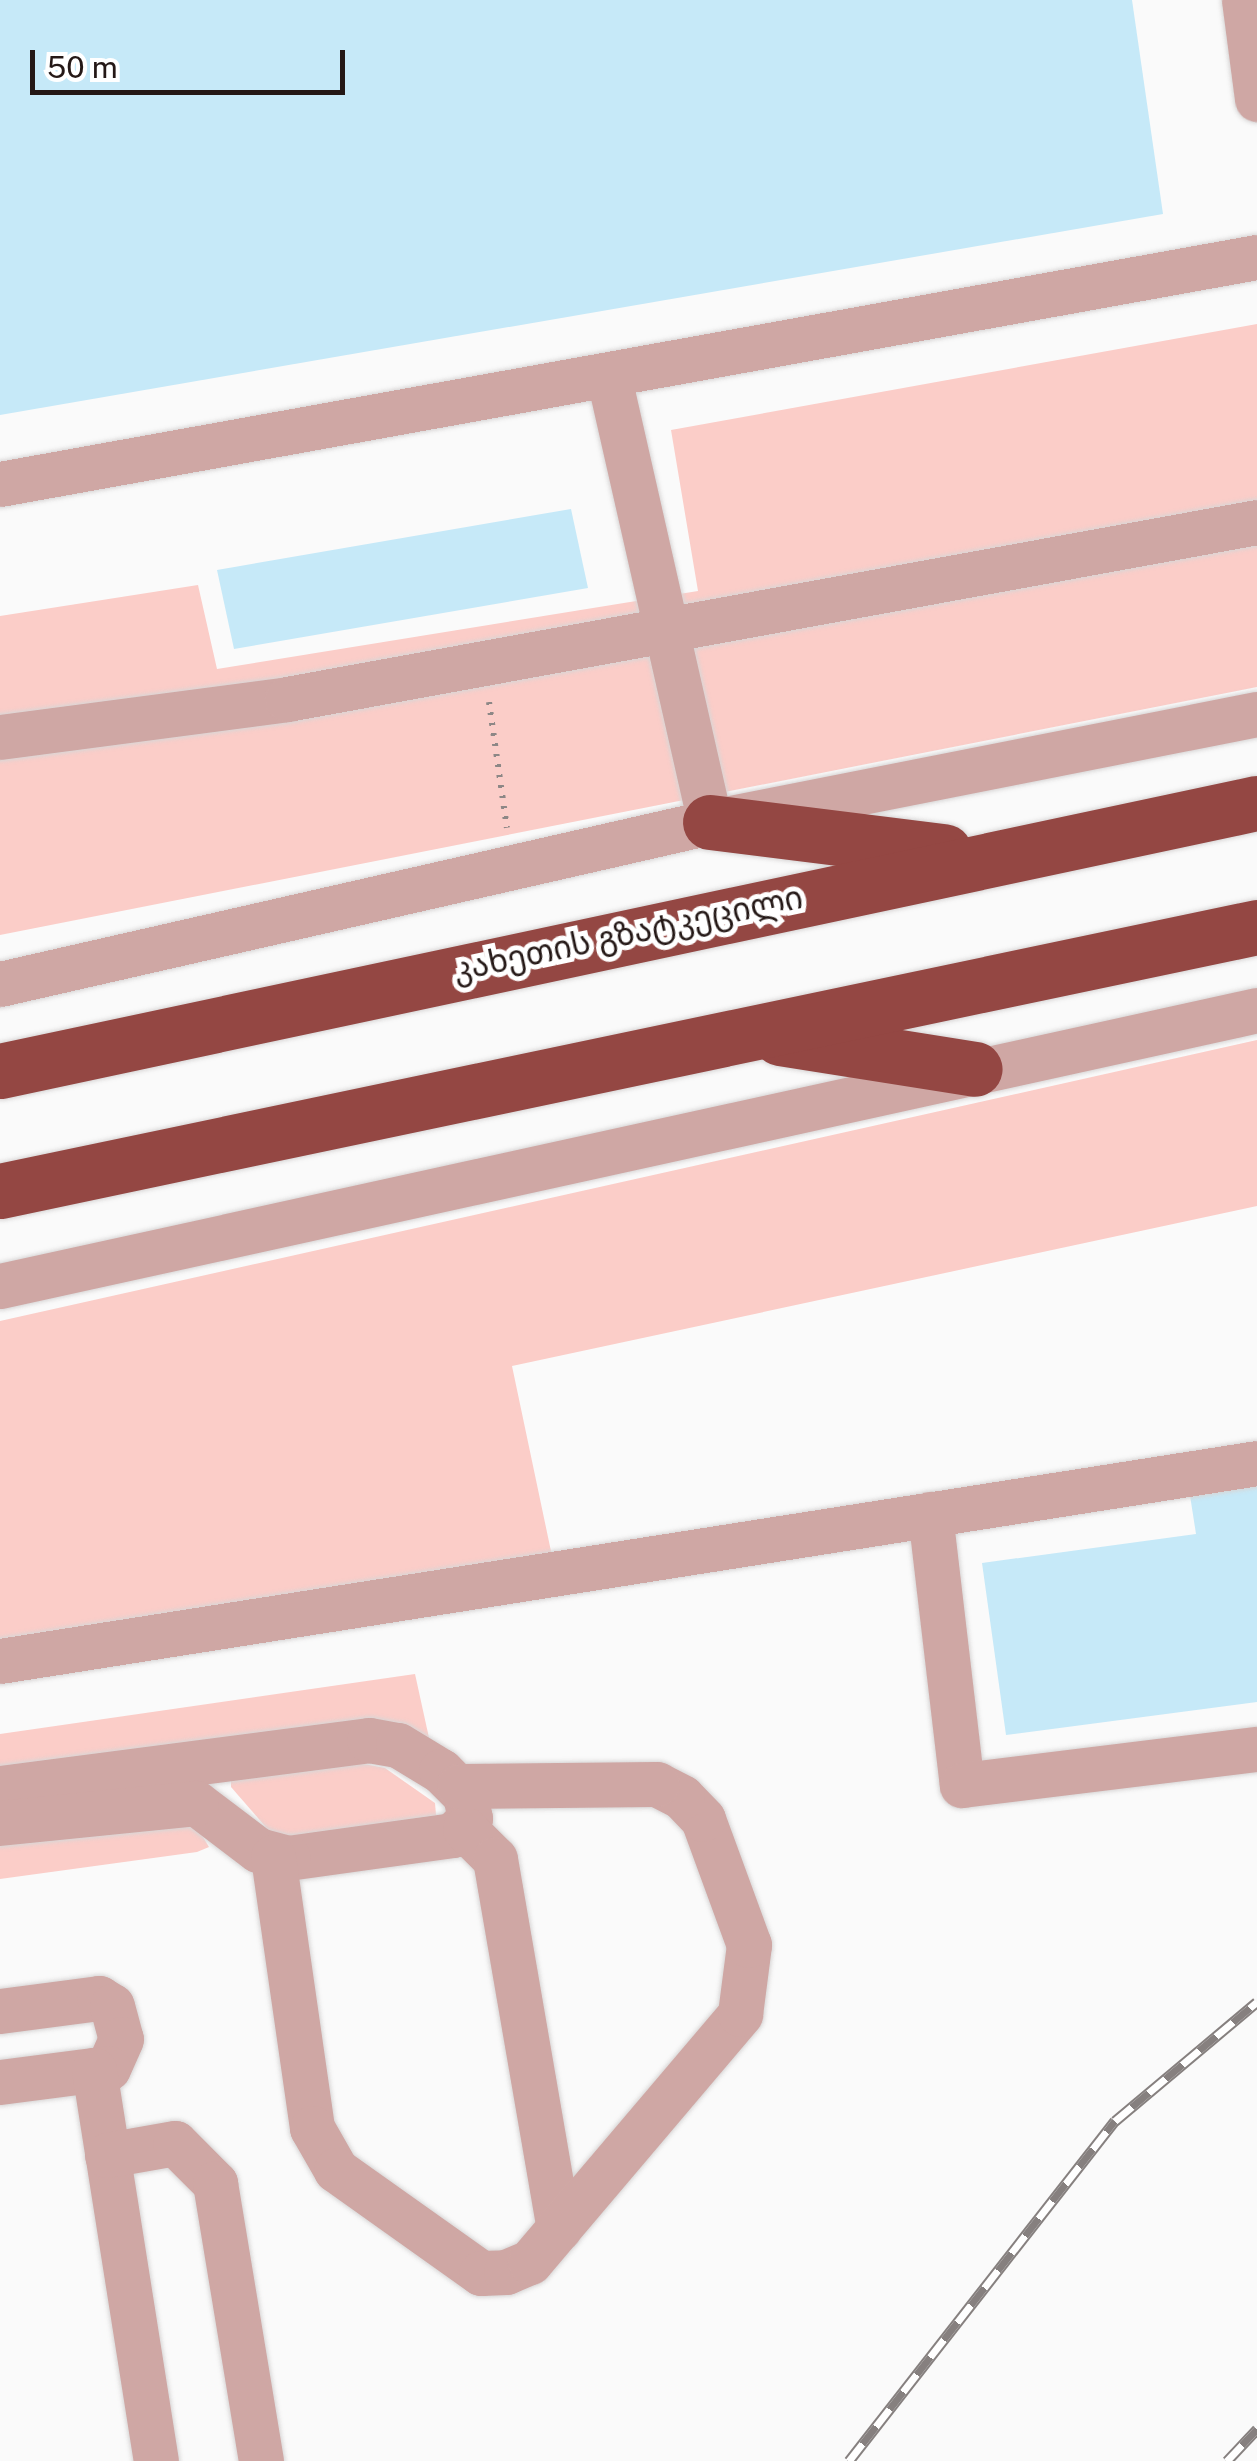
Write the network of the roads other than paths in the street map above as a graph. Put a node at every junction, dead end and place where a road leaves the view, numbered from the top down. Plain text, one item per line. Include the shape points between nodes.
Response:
1 (1244, 0) edge
2 (1257, 99) edge
3 (1257, 257) edge
4 (609, 378) junction
5 (0, 484) edge
6 (1257, 522) edge
7 (666, 632) junction
8 (1257, 714) edge
9 (0, 737) edge
10 (1257, 803) edge
11 (710, 822) junction
12 (987, 857) junction
13 (1257, 927) edge
14 (0, 984) edge
15 (1257, 1010) edge
16 (747, 1033) junction
17 (975, 1069) junction
18 (0, 1071) edge
19 (0, 1191) edge
20 (0, 1286) edge
21 (1257, 1463) edge
22 (930, 1514) junction
23 (0, 1661) edge
24 (1257, 1749) edge
25 (0, 1788) edge
26 (462, 1807) junction
27 (0, 1824) edge
28 (273, 1856) junction
29 (0, 2011) edge
30 (94, 2070) junction
31 (0, 2082) edge
32 (107, 2156) junction
33 (559, 2228) junction
34 (156, 2461) edge
35 (261, 2461) edge

1 - 2 street
3 - 4 street
4 - 5 street
4 - 7 street
6 - 7 street
7 - 9 street
7 - 11 street
8 - 11 street
10 - 12 highway, კახეთის გზატკეცილი
11 - 12 highway
11 - 14 street
12 - 18 highway, კახეთის გზატკეცილი
13 - 16 highway
15 - 17 street
16 - 17 highway
16 - 19 highway
17 - 20 street
21 - 22 street
22 - 23 street
22 - 24 street via 962,1785
25 - 26 street via 369,1740 398,1745
26 - 28 street
26 - 33 street via 495,1859
26 - 33 street via 658,1784 704,1819 748,1944 740,2014
27 - 28 street via 196,1803
28 - 33 street via 312,2128 336,2170 480,2274 530,2262
29 - 30 street via 99,1998 112,2006 120,2056
30 - 31 street
30 - 32 street
32 - 34 street
32 - 35 street via 176,2143 215,2183

